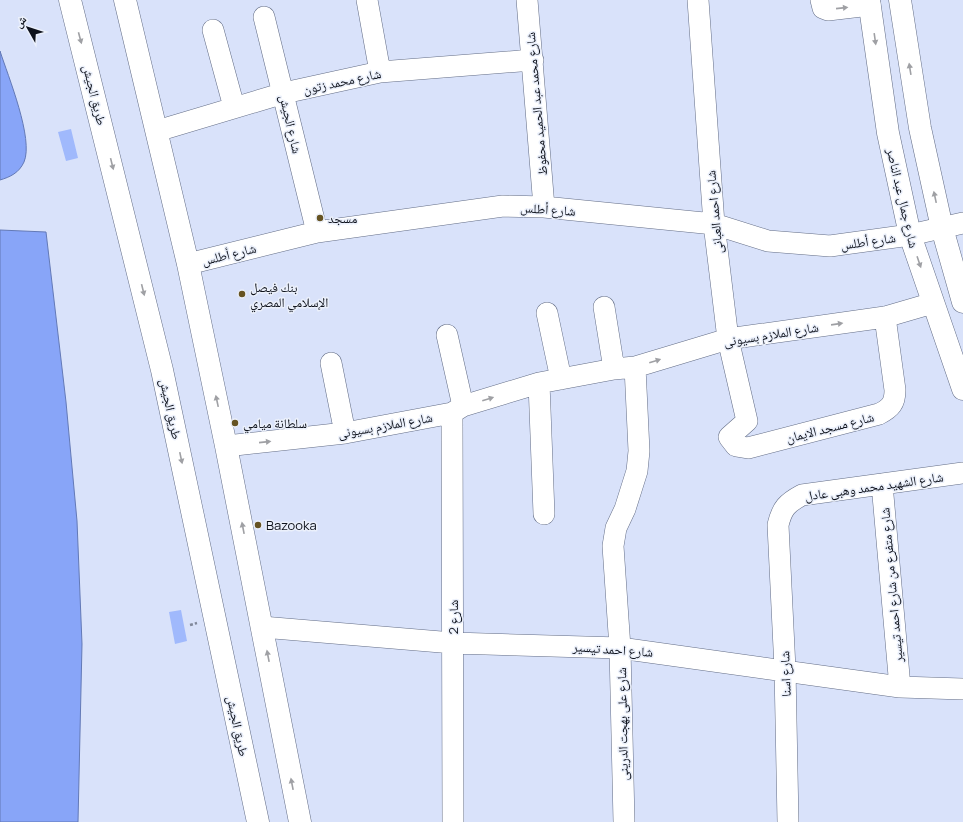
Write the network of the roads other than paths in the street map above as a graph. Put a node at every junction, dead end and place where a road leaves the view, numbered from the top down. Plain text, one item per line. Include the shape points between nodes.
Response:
1 (70, 0) edge
2 (125, 0) edge
3 (367, 0) edge
4 (527, 0) edge
5 (698, 0) edge
6 (821, 0) edge
7 (900, 0) edge
8 (869, 3) edge
9 (264, 17) dead end
10 (213, 30) dead end
11 (533, 60) junction
12 (380, 72) junction
13 (284, 93) junction
14 (234, 107) junction
15 (157, 131) junction
16 (544, 207) junction
17 (963, 223) edge
18 (714, 224) junction
19 (942, 228) junction
20 (317, 232) junction
21 (910, 235) junction
22 (188, 264) junction
23 (963, 302) edge
24 (933, 303) junction
25 (604, 307) dead end
26 (547, 313) dead end
27 (886, 317) junction
28 (447, 334) dead end
29 (728, 339) junction
30 (331, 363) dead end
31 (635, 367) junction
32 (614, 369) junction
33 (561, 379) junction
34 (539, 383) junction
35 (963, 389) edge
36 (458, 409) junction
37 (747, 421) joint
38 (345, 433) junction
39 (226, 446) junction
40 (963, 473) edge
41 (882, 484) junction
42 (544, 514) dead end
43 (778, 525) joint
44 (262, 627) junction
45 (453, 643) junction
46 (620, 648) junction
47 (785, 670) junction
48 (900, 687) junction
49 (963, 689) edge
50 (258, 822) edge
51 (300, 822) edge
52 (453, 822) edge
53 (624, 822) edge
54 (788, 822) edge

1 -> 50 main road, طريق الجيش via 162,370
2 - 15 main road
3 - 12 street
4 - 11 street, شارع محمد عبد الحميد محفوظ
5 - 18 street, شارع احمد العبانى
6 -> 8 street via 823,8 828,10
19 -> 7 main road via 920,128
8 -> 21 main road, شارع جمال عبد الناصر via 888,133
9 - 13 street, شارع الجيش
10 - 14 street
11 - 12 street, شارع محمد زتون
11 - 16 street, شارع محمد عبد الحميد محفوظ
12 - 13 street, شارع محمد زتون
13 - 14 street, شارع محمد زتون
13 - 20 street, شارع الجيش
14 - 15 street, شارع محمد زتون
15 - 22 main road
16 - 18 street, شارع أطلس
16 - 20 street, شارع أطلس via 503,206
17 - 19 street, شارع أطلس
18 - 21 street, شارع أطلس via 768,241 830,246
18 - 29 street, شارع احمد العبانى
19 - 21 street, شارع أطلس
19 - 23 main road
20 - 22 street, شارع أطلس
21 -> 24 main road, شارع جمال عبد الناصر
39 -> 22 main road
24 - 27 street, شارع الملازم بسيونى
24 - 35 main road, شارع جمال عبد الناصر
25 - 32 street
26 - 33 street
29 -> 27 street, شارع الملازم بسيونى
27 - 37 street, شارع مسجد الايمان via 895,390 895,400 889,409 880,414 748,448 736,446 729,437
28 - 36 street, شارع 2
31 -> 29 street, شارع الملازم بسيونى
29 - 37 street, شارع احمد العبانى
30 - 38 street
31 - 32 street, شارع الملازم بسيونى
31 - 46 street, شارع على بهجت الدرينى via 639,451 637,471 616,528 613,546
32 - 33 street, شارع الملازم بسيونى
33 - 34 street, شارع الملازم بسيونى
36 -> 34 street, شارع الملازم بسيونى
34 - 42 street
36 - 38 street, شارع الملازم بسيونى
36 - 45 street, شارع 2
39 -> 38 street, شارع الملازم بسيونى
44 -> 39 main road
40 - 41 street, شارع الشهيد محمد وهبى عادل
41 - 43 street, شارع الشهيد محمد وهبى عادل via 802,495 781,511
41 - 48 street, شارع متفرع من شارع احمد تيسير
43 - 47 street, شارع اسنا
44 - 45 street, شارع احمد تيسير
51 -> 44 main road
45 - 46 street, شارع احمد تيسير
45 - 52 street, شارع 2
46 - 47 street, شارع احمد تيسير
46 - 53 street, شارع على بهجت الدرينى
47 - 48 street, شارع احمد تيسير
47 - 54 street, شارع اسنا
48 - 49 street, شارع احمد تيسير

